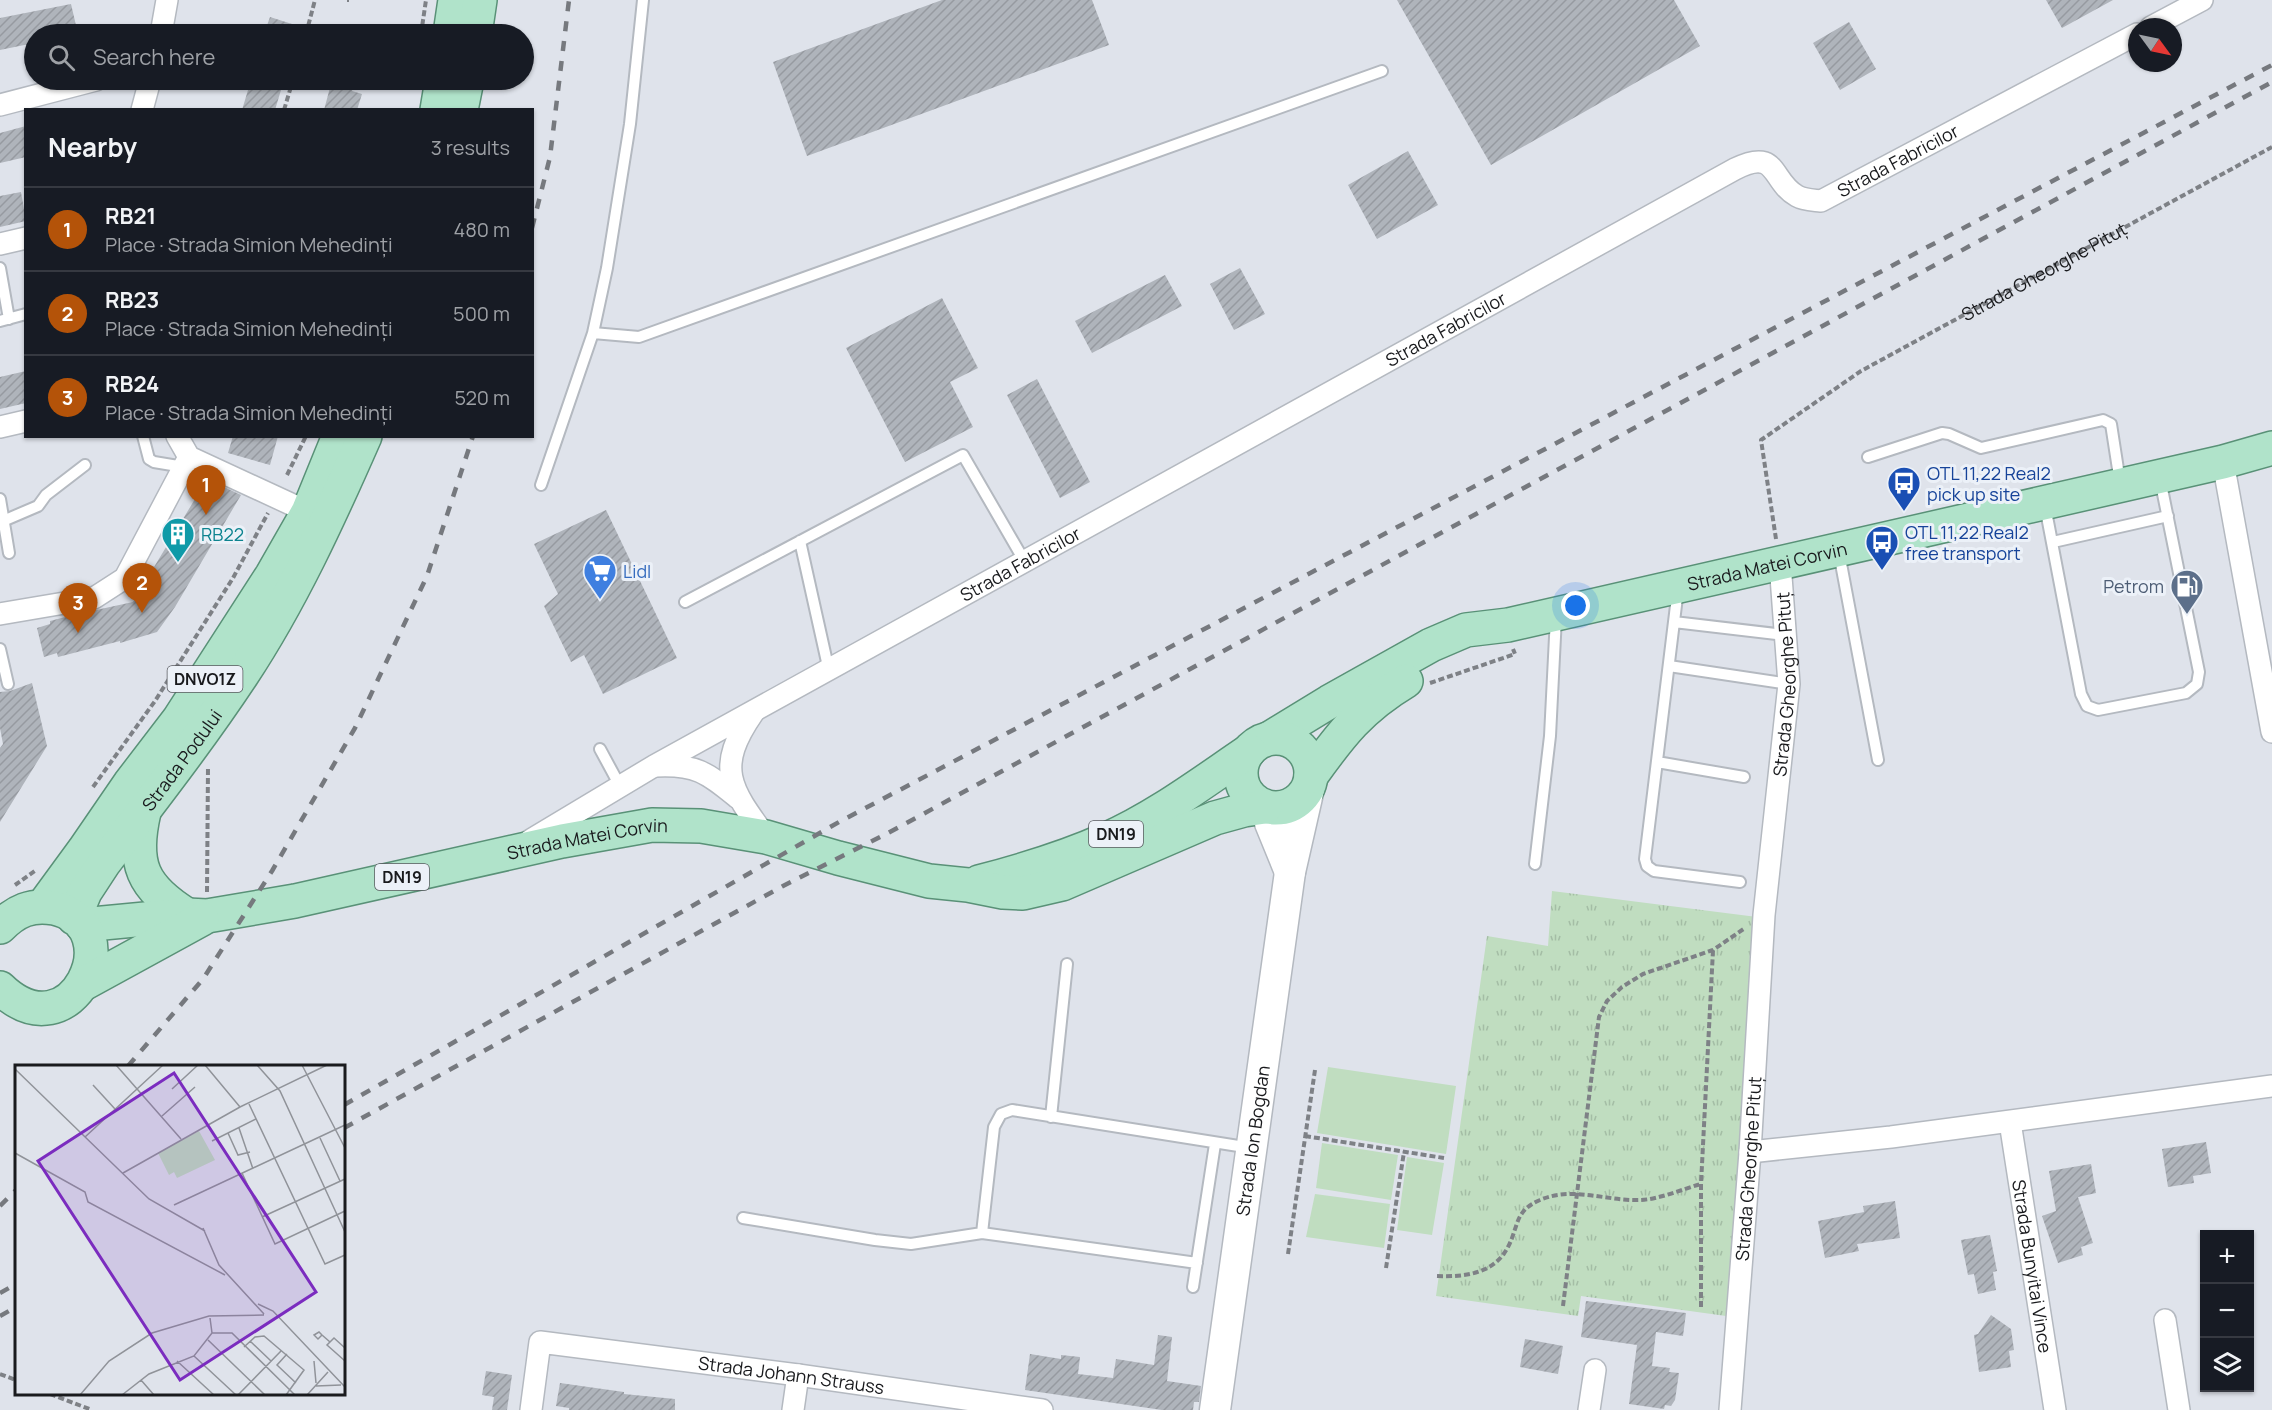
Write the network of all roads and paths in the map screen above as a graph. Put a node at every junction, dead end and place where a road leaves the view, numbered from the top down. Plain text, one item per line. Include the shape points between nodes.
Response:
1 (168, 0) edge
2 (315, 0) edge
3 (426, 0) edge
4 (455, 0) edge
5 (480, 0) edge
6 (643, 0) edge
7 (2202, 0) edge
8 (2168, 18) edge
9 (163, 24) edge
10 (309, 24) edge
11 (422, 24) edge
12 (451, 24) edge
13 (476, 24) edge
14 (2128, 39) edge
15 (1382, 71) dead end
16 (58, 90) edge
17 (147, 90) edge
18 (289, 90) edge
19 (440, 90) edge
20 (465, 90) edge
21 (0, 105) edge
22 (143, 108) edge
23 (285, 108) edge
24 (437, 108) edge
25 (462, 108) edge
26 (2272, 147) edge
27 (24, 238) edge
28 (0, 244) edge
29 (0, 268) edge
30 (24, 315) edge
31 (4, 320) edge
32 (592, 333) junction
33 (24, 421) edge
34 (0, 427) edge
35 (144, 438) edge
36 (178, 438) edge
37 (305, 438) edge
38 (338, 438) edge
39 (364, 438) edge
40 (2268, 452) edge
41 (1868, 457) dead end
42 (186, 462) junction
43 (2223, 462) junction
44 (85, 465) dead end
45 (287, 475) dead end
46 (2159, 476) junction
47 (541, 485) dead end
48 (2121, 485) junction
49 (0, 499) edge
50 (2045, 502) junction
51 (270, 508) dead end
52 (308, 512) junction
53 (2168, 516) junction
54 (3, 521) junction
55 (800, 541) junction
56 (2053, 542) junction
57 (1838, 549) junction
58 (9, 553) dead end
59 (1025, 562) junction
60 (1780, 563) junction
61 (1679, 586) junction
62 (685, 602) dead end
63 (0, 614) edge
64 (1556, 614) junction
65 (1674, 622) junction
66 (1508, 625) junction
67 (1785, 635) junction
68 (0, 649) edge
69 (1669, 666) junction
70 (829, 670) junction
71 (1429, 683) dead end
72 (8, 684) dead end
73 (1789, 684) junction
74 (753, 712) junction
75 (2272, 732) edge
76 (1260, 745) junction
77 (600, 749) dead end
78 (1878, 760) dead end
79 (1657, 762) junction
80 (208, 764) dead end
81 (654, 766) junction
82 (1744, 777) dead end
83 (1311, 780) junction
84 (620, 786) junction
85 (92, 789) dead end
86 (738, 799) junction
87 (1266, 807) junction
88 (145, 809) junction
89 (766, 837) junction
90 (510, 852) junction
91 (42, 862) dead end
92 (1535, 864) dead end
93 (1290, 872) junction
94 (1740, 882) dead end
95 (968, 885) junction
96 (9, 889) dead end
97 (43, 906) junction
98 (1764, 915) junction
99 (197, 916) junction
100 (78, 921) junction
101 (0, 927) edge
102 (1713, 950) junction
103 (1067, 964) dead end
104 (85, 983) junction
105 (5, 997) edge
106 (1315, 1070) dead end
107 (2272, 1086) edge
108 (1051, 1116) junction
109 (2010, 1122) junction
110 (1305, 1136) junction
111 (1215, 1144) junction
112 (1251, 1148) junction
113 (1404, 1152) junction
114 (1750, 1152) junction
115 (1444, 1158) dead end
116 (1701, 1184) junction
117 (1576, 1193) junction
118 (743, 1218) dead end
119 (982, 1233) junction
120 (1288, 1254) dead end
121 (1197, 1263) junction
122 (1386, 1268) dead end
123 (1437, 1276) dead end
124 (1193, 1287) dead end
125 (1563, 1306) dead end
126 (1701, 1307) dead end
127 (2165, 1320) dead end
128 (1594, 1370) dead end
129 (0, 1374) edge
130 (798, 1375) junction
131 (15, 1380) edge
132 (53, 1395) edge
133 (92, 1410) edge
134 (531, 1410) edge
135 (793, 1410) edge
136 (1042, 1410) edge
137 (1215, 1410) edge
138 (1589, 1410) edge
139 (1730, 1410) edge
140 (2055, 1410) edge
141 (2179, 1410) edge

1 - 9 street
2 - 10 path
3 - 11 path
4 - 12 main road
5 - 13 main road
6 - 32 lane via 630,124 607,268
7 - 8 street
14 - 59 street, Strada Fabricilor via 1821,201 1796,196 1774,167 1749,162
15 - 32 lane via 639,337
16 - 21 street
17 - 22 street
18 - 23 path
19 - 24 main road
20 - 25 main road
26 - 60 path, Strada Gheorghe Pituț via 1861,371 1761,440
27 - 28 street
29 - 31 lane
30 - 31 lane
32 - 47 lane
33 - 34 street
35 - 42 lane via 149,459
36 - 42 street
37 - 45 path
38 - 52 main road, Strada Podului / DNVO1Z
39 - 88 main road, Strada Podului / DNVO1Z via 329,517 243,674
40 - 43 main road, Strada Matei Corvin / DN19
41 - 48 lane via 1942,433 1981,448 2103,420 2111,424
42 - 52 street
42 - 63 street via 125,578 94,598
43 - 46 main road, Strada Matei Corvin / DN19
43 - 75 street
44 - 54 lane via 46,495 38,506
46 - 48 main road, Strada Matei Corvin / DN19
46 - 53 lane
48 - 50 main road, Strada Matei Corvin / DN19
49 - 54 lane
50 - 56 lane
50 - 57 main road, Strada Matei Corvin / DN19
51 - 85 path via 232,578 155,701
52 - 97 main road, Strada Podului / DNVO1Z via 179,719
53 - 56 lane
53 - 56 lane via 2199,672 2197,684 2186,693 2098,710 2087,706 2081,694
54 - 58 lane
55 - 59 lane via 963,455
55 - 62 lane
55 - 70 lane
57 - 60 main road, Strada Matei Corvin / DN19
57 - 78 lane
59 - 70 street, Strada Fabricilor
60 - 61 main road, Strada Matei Corvin / DN19
60 - 67 street, Strada Gheorghe Pituț
61 - 64 main road, Strada Matei Corvin / DN19
61 - 65 lane
64 - 66 main road, Strada Matei Corvin / DN19
64 - 92 lane via 1550,736
65 - 67 lane
65 - 69 lane
66 - 71 path via 1515,654
66 - 76 main road, Strada Matei Corvin / DN19 via 1466,630 1431,645
66 - 83 main road, Strada Matei Corvin / DN19 via 1374,702 1340,735
67 - 73 street, Strada Gheorghe Pituț
68 - 72 lane
69 - 73 lane
69 - 79 lane
70 - 74 street, Strada Fabricilor
73 - 98 street, Strada Gheorghe Pituț
74 - 81 street, Strada Fabricilor
74 - 86 street, Strada Fabricilor via 740,731 729,764
76 - 83 main road via 1282,738 1293,742 1309,760
76 - 87 main road via 1244,760 1242,780 1252,799
76 - 95 main road, Strada Matei Corvin / DN19 via 1167,807 1105,840
77 - 84 lane
79 - 82 lane
79 - 94 lane via 1647,867
80 - 99 path
81 - 84 street, Strada Fabricilor
81 - 86 street via 680,765 698,770
83 - 87 main road, DN19 via 1298,801 1288,806
83 - 93 main road, Strada Ion Bogdan
84 - 90 street, Strada Fabricilor
86 - 89 street, Strada Fabricilor
87 - 93 main road
87 - 95 main road, Strada Matei Corvin / DN19 via 1215,818 1062,884 1023,893
88 - 99 main road via 138,849 145,874 162,897
88 - 100 main road, Strada Podului / DNVO1Z via 85,892
89 - 90 main road, Strada Matei Corvin / DN19 via 701,826 652,825
89 - 95 main road, Strada Matei Corvin / DN19 via 928,880
90 - 99 main road, Strada Matei Corvin / DN19 via 295,901
91 - 96 path via 36,871
93 - 112 main road, Strada Ion Bogdan
97 - 100 main road, DN19 via 60,910
97 - 101 main road via 11,915
98 - 102 path
98 - 114 street, Strada Gheorghe Pituț
99 - 100 main road, DN19
99 - 104 main road, DN19
100 - 104 main road via 90,944 92,961
102 - 116 path
102 - 117 path via 1643,974 1607,1001 1599,1017
103 - 108 lane
104 - 105 main road, DN19 via 60,1005 43,1008
106 - 110 path
107 - 109 street
108 - 111 lane
108 - 119 lane via 1012,1110 1001,1114 994,1127
109 - 114 street
109 - 140 street, Strada Bunyitai Vince
110 - 113 path
110 - 120 path
111 - 112 lane
111 - 121 lane
112 - 137 main road, Strada Ion Bogdan
113 - 115 path
113 - 122 path
114 - 139 street, Strada Gheorghe Pituț
116 - 117 path via 1641,1200
116 - 126 path
117 - 123 path via 1555,1195 1524,1210 1509,1246 1498,1261 1480,1273
117 - 125 path
118 - 119 lane via 911,1244
119 - 121 lane
121 - 124 lane
127 - 141 street
128 - 138 street
129 - 131 path
130 - 134 street, Strada Johann Strauss via 540,1342
130 - 135 street
130 - 136 street, Strada Johann Strauss
132 - 133 path

